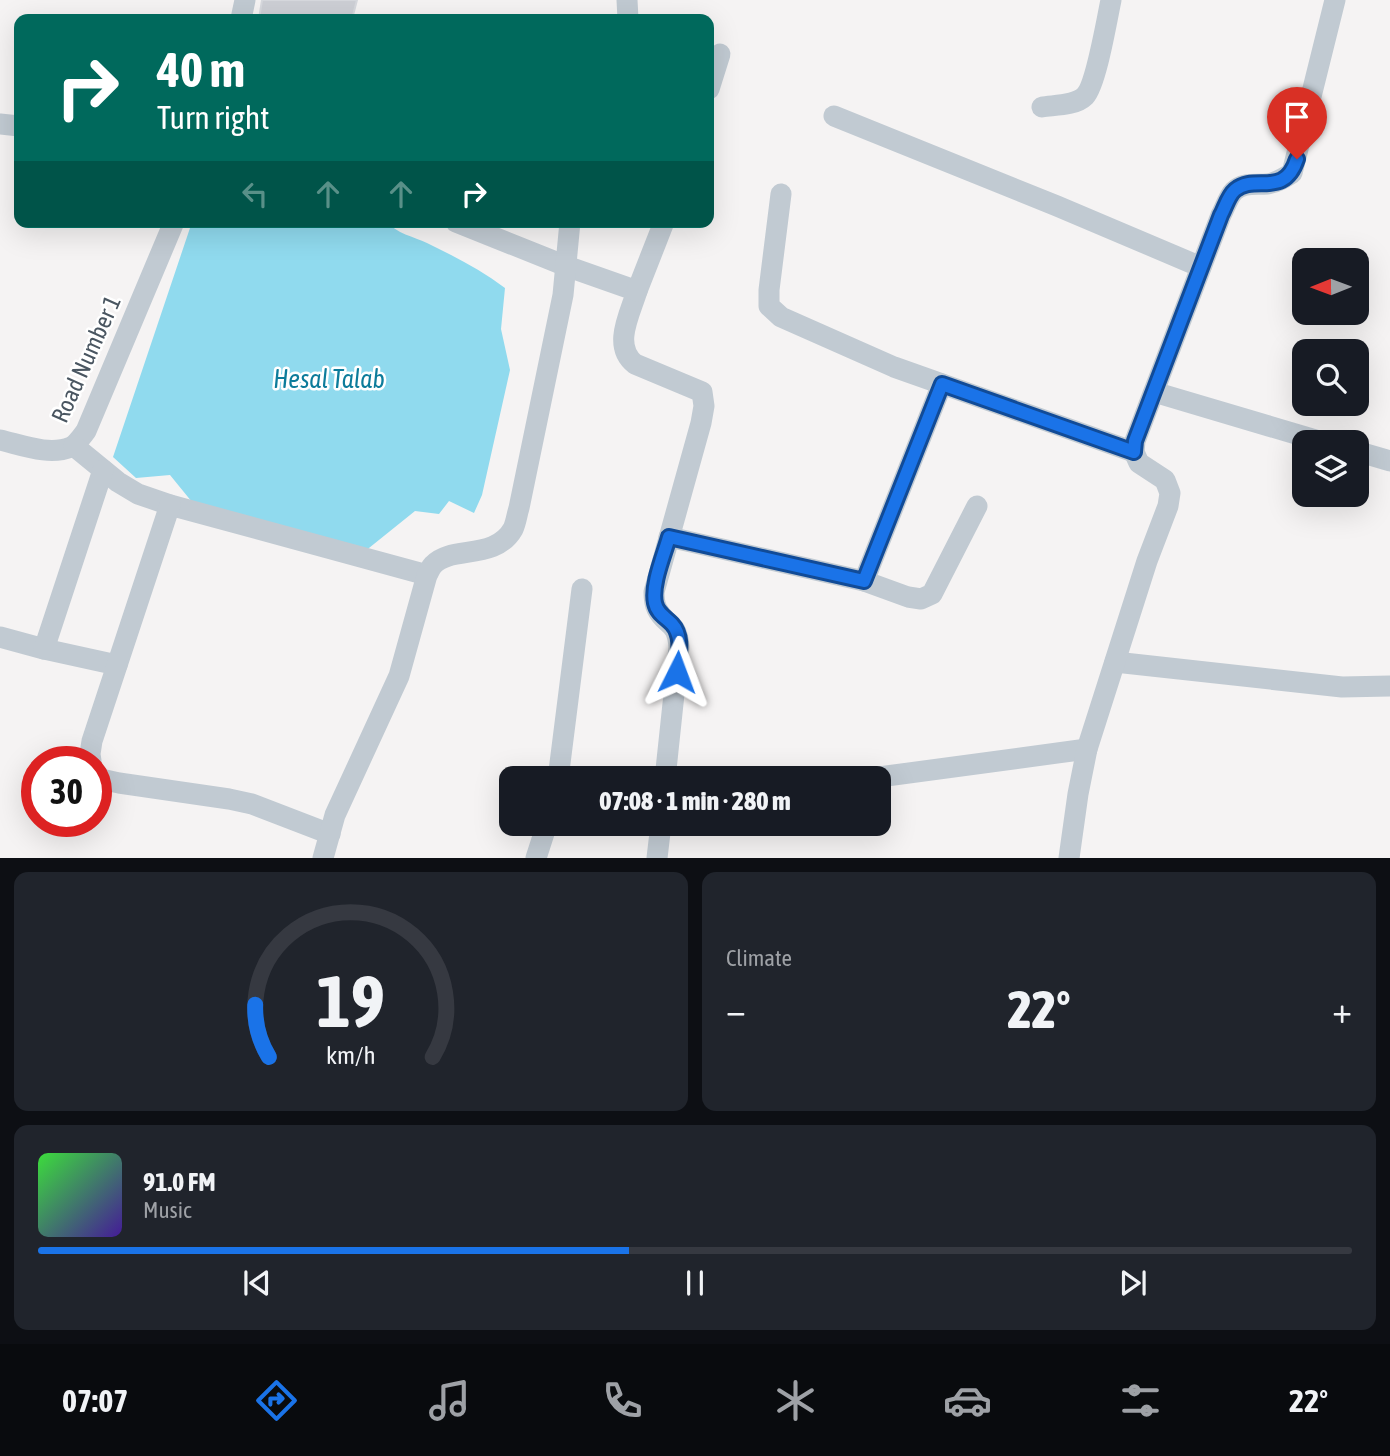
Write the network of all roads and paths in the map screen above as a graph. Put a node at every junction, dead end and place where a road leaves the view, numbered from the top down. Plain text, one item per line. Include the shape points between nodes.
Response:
1 (1111, 0) edge
2 (1335, 0) edge
3 (720, 54) dead end
4 (714, 73) edge
5 (1042, 107) dead end
6 (834, 116) dead end
7 (781, 194) dead end
8 (171, 228) edge
9 (471, 228) edge
10 (569, 228) edge
11 (662, 228) edge
12 (566, 266) junction
13 (1201, 267) junction
14 (637, 291) junction
15 (942, 384) junction
16 (1154, 393) junction
17 (1292, 433) edge
18 (0, 440) edge
19 (74, 446) junction
20 (1134, 452) junction
21 (1369, 455) edge
22 (1390, 461) edge
23 (103, 470) junction
24 (170, 505) junction
25 (977, 506) dead end
26 (669, 537) junction
27 (427, 575) junction
28 (864, 581) junction
29 (582, 589) dead end
30 (0, 637) edge
31 (44, 649) junction
32 (1115, 662) junction
33 (117, 665) junction
34 (1390, 686) edge
35 (91, 746) edge
36 (1087, 749) junction
37 (560, 766) edge
38 (666, 766) edge
39 (891, 775) edge
40 (112, 781) edge
41 (330, 834) junction
42 (543, 836) edge
43 (660, 836) edge
44 (323, 858) edge
45 (536, 858) edge
46 (657, 858) edge
47 (1069, 858) edge

1 - 5 street via 1093,83 1084,97
2 - 13 street via 1292,173 1268,184 1247,184 1235,190
3 - 4 street
6 - 13 street
7 - 15 street via 769,306 803,328
8 - 19 street, Road Number 1 via 86,431
9 - 12 street
10 - 12 street
11 - 14 street
12 - 14 street
12 - 27 street via 513,529 487,549 446,557
13 - 16 street
14 - 26 street via 623,334 628,358 702,392 704,406
15 - 20 street
15 - 28 street
16 - 17 street
16 - 20 street
18 - 19 street, Road Number 1 via 38,449
19 - 23 street
20 - 32 street via 1139,463 1166,480 1170,493
21 - 22 street
23 - 24 street via 138,494
23 - 31 street
24 - 27 street
24 - 33 street
25 - 28 street via 932,594 921,599 908,597
26 - 28 street
26 - 38 street via 654,592 655,606 673,625 679,647
27 - 41 street via 399,676 344,793
29 - 37 street
30 - 31 street
31 - 33 street
32 - 34 street via 1342,687
32 - 36 street
33 - 35 street
36 - 39 street
36 - 47 street
40 - 41 street via 252,804
41 - 44 street
42 - 45 street
43 - 46 street

